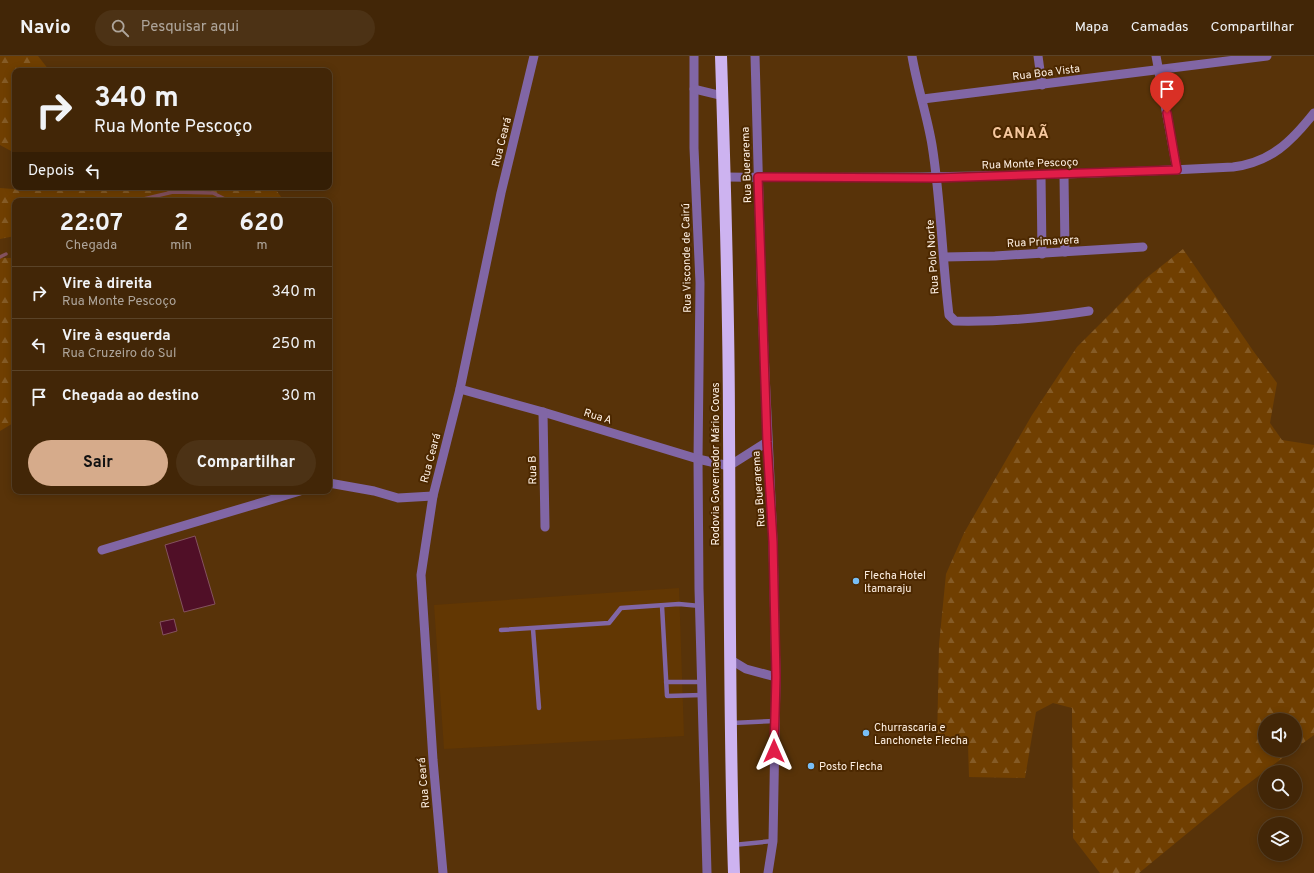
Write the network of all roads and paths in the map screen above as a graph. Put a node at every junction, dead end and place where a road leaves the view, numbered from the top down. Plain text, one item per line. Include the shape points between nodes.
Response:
1 (534, 56) edge
2 (694, 56) edge
3 (722, 56) edge
4 (755, 56) edge
5 (912, 56) edge
6 (1038, 56) edge
7 (1156, 56) edge
8 (1267, 56) edge
9 (1160, 70) junction
10 (1042, 85) junction
11 (694, 89) junction
12 (723, 96) junction
13 (923, 99) junction
14 (1314, 113) edge
15 (1177, 170) junction
16 (1064, 175) junction
17 (1041, 176) junction
18 (726, 177) junction
19 (758, 177) junction
20 (936, 178) junction
21 (1143, 247) dead end
22 (1065, 252) junction
23 (1042, 254) junction
24 (944, 257) junction
25 (1089, 311) dead end
26 (460, 389) junction
27 (543, 412) junction
28 (767, 442) junction
29 (698, 459) junction
30 (729, 466) junction
31 (332, 484) edge
32 (290, 494) edge
33 (433, 496) junction
34 (545, 527) dead end
35 (102, 550) dead end
36 (662, 606) junction
37 (700, 606) junction
38 (533, 629) junction
39 (501, 630) dead end
40 (731, 660) junction
41 (776, 677) junction
42 (666, 682) junction
43 (701, 682) junction
44 (702, 695) junction
45 (539, 708) dead end
46 (775, 721) junction
47 (731, 723) junction
48 (773, 841) junction
49 (733, 845) junction
50 (443, 873) edge
51 (707, 873) edge
52 (734, 873) edge
53 (768, 873) edge

1 - 26 street, Rua Ceará via 500,193
2 - 11 street, Rua Visconde de Cairú
3 - 12 highway, Rodovia Governador Mário Covas
4 - 19 street, Rua Buerarema
5 - 13 street, Rua Polo Norte
6 - 10 street
7 - 9 street
8 - 9 street, Rua Boa Vista
9 - 10 street, Rua Boa Vista
9 - 15 street
10 - 13 street, Rua Boa Vista
11 - 12 street
11 - 29 street, Rua Visconde de Cairú via 700,284
12 - 18 highway, Rodovia Governador Mário Covas
13 - 20 street, Rua Polo Norte
14 - 15 street, Rua Monte Pescoço via 1294,139 1260,161 1233,167
15 - 16 street, Rua Monte Pescoço
16 - 17 street, Rua Monte Pescoço
16 - 22 street
17 - 20 street, Rua Monte Pescoço
17 - 23 street
18 - 19 street, Rua Monte Pescoço
18 - 30 highway, Rodovia Governador Mário Covas
19 - 20 street, Rua Monte Pescoço
19 - 28 street, Rua Buerarema
20 - 24 street, Rua Polo Norte
21 - 22 street, Rua Primavera
22 - 23 street, Rua Primavera
23 - 24 street, Rua Primavera
24 - 25 street, Rua Polo Norte via 948,315 955,321 1003,322
26 - 27 street, Rua A
26 - 33 street, Rua Ceará
27 - 29 street, Rua A
27 - 34 street, Rua B
28 - 30 street
28 - 41 street, Rua Buerarema via 773,542
29 - 30 street, Rua A
29 - 37 street, Rua Visconde de Cairú
30 - 40 highway, Rodovia Governador Mário Covas via 728,574
31 - 33 street via 398,498
32 - 35 street
33 - 50 street, Rua Ceará via 421,575
36 - 37 lane
36 - 38 lane via 620,608 609,623
36 - 42 lane
37 - 43 street, Rua Visconde de Cairú
38 - 39 lane
38 - 45 lane
40 - 41 street via 746,669
40 - 47 highway, Rodovia Governador Mário Covas
41 - 46 street, Rua Buerarema
42 - 43 lane
42 - 44 lane via 667,696
43 - 44 street, Rua Visconde de Cairú
44 - 51 street, Rua Visconde de Cairú
46 - 47 lane
46 - 48 street, Rua Buerarema
47 - 49 highway, Rodovia Governador Mário Covas
48 - 49 lane
48 - 53 street, Rua Buerarema
49 - 52 highway, Rodovia Governador Mário Covas

